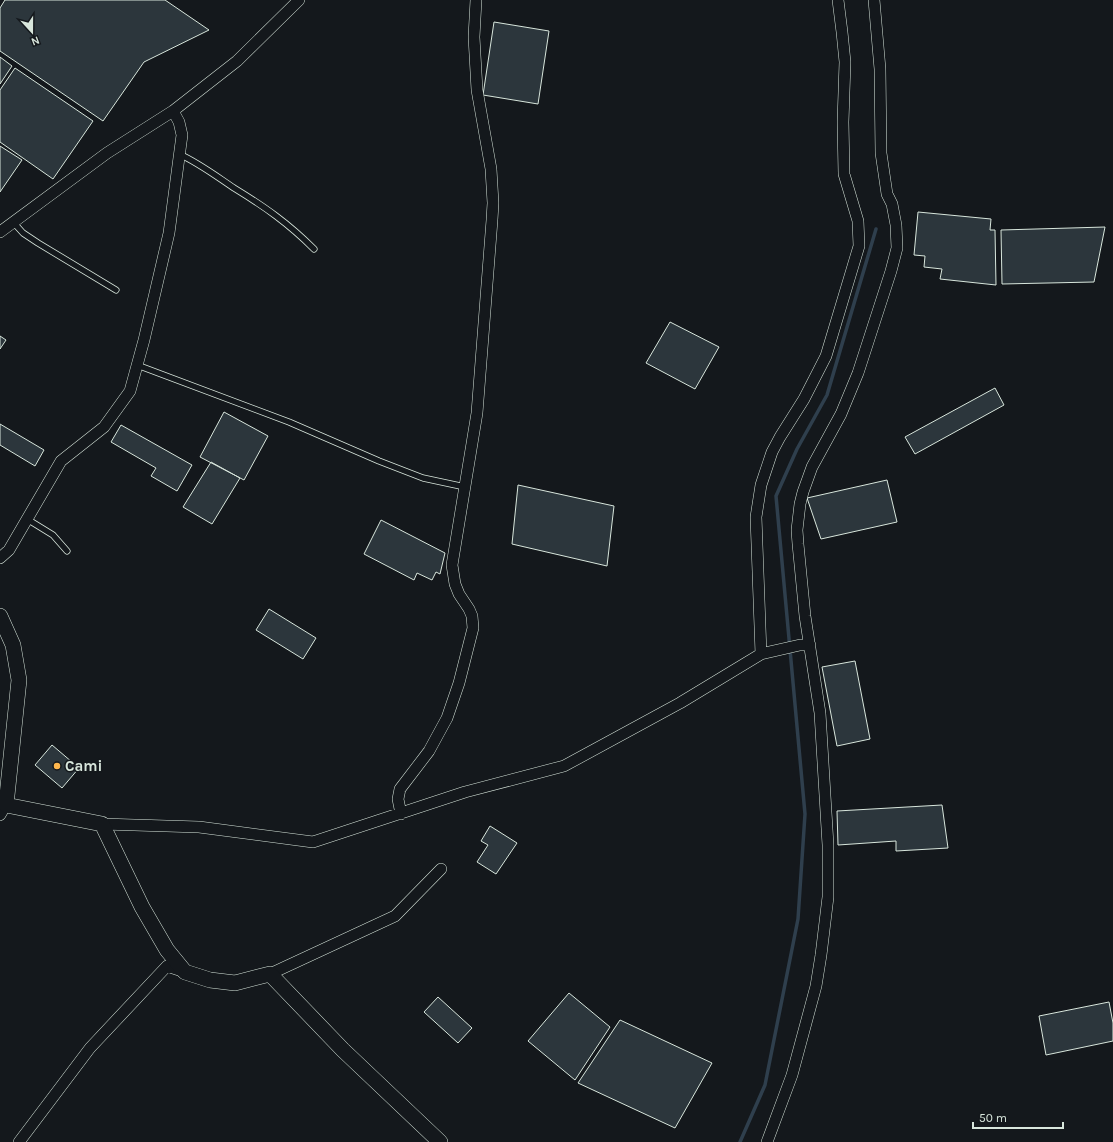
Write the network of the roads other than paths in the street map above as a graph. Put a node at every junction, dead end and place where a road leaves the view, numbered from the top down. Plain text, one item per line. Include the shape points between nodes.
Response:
1 (299, 0) edge
2 (476, 0) edge
3 (838, 0) edge
4 (874, 0) edge
5 (173, 110) junction
6 (179, 154) junction
7 (13, 222) junction
8 (0, 232) edge
9 (314, 249) dead end
10 (116, 290) dead end
11 (137, 365) junction
12 (465, 487) junction
13 (27, 519) junction
14 (67, 551) dead end
15 (0, 558) edge
16 (0, 616) edge
17 (805, 645) junction
18 (761, 654) junction
19 (3, 810) edge
20 (401, 814) junction
21 (102, 824) junction
22 (440, 869) dead end
23 (185, 972) junction
24 (270, 974) junction
25 (19, 1142) edge
26 (440, 1142) edge
27 (767, 1142) edge

1 - 5 street via 237,61
2 - 12 street via 474,37 477,90 491,169 493,202 478,413
3 - 18 street via 845,62 844,174 858,221 859,246 826,356 804,399 774,447 765,468 756,517
4 - 17 street via 880,69 881,153 887,194 892,204 896,225 896,248 858,374 841,414 812,467 801,498 798,537
5 - 6 street via 182,135
5 - 7 street
6 - 9 lane via 268,209
6 - 11 street via 169,233
7 - 8 street
7 - 10 lane via 38,244
11 - 12 lane via 288,422 423,478
11 - 13 street via 130,391 118,408 104,427 61,461
12 - 20 street via 452,565 455,584 472,616 473,628 447,718 429,751 400,789 398,805
13 - 14 lane via 53,535
13 - 15 street via 9,550
16 - 19 street via 13,645 19,680
17 - 18 street
17 - 27 street via 820,713 828,845 826,924 808,1016 792,1075
18 - 20 street via 680,703 564,766 465,792
19 - 21 street
20 - 21 street via 313,842 199,827
21 - 23 street via 142,907 167,950
22 - 24 street via 395,916
23 - 24 street via 210,980 235,983
23 - 25 street via 167,966 90,1048
24 - 26 street via 343,1050

